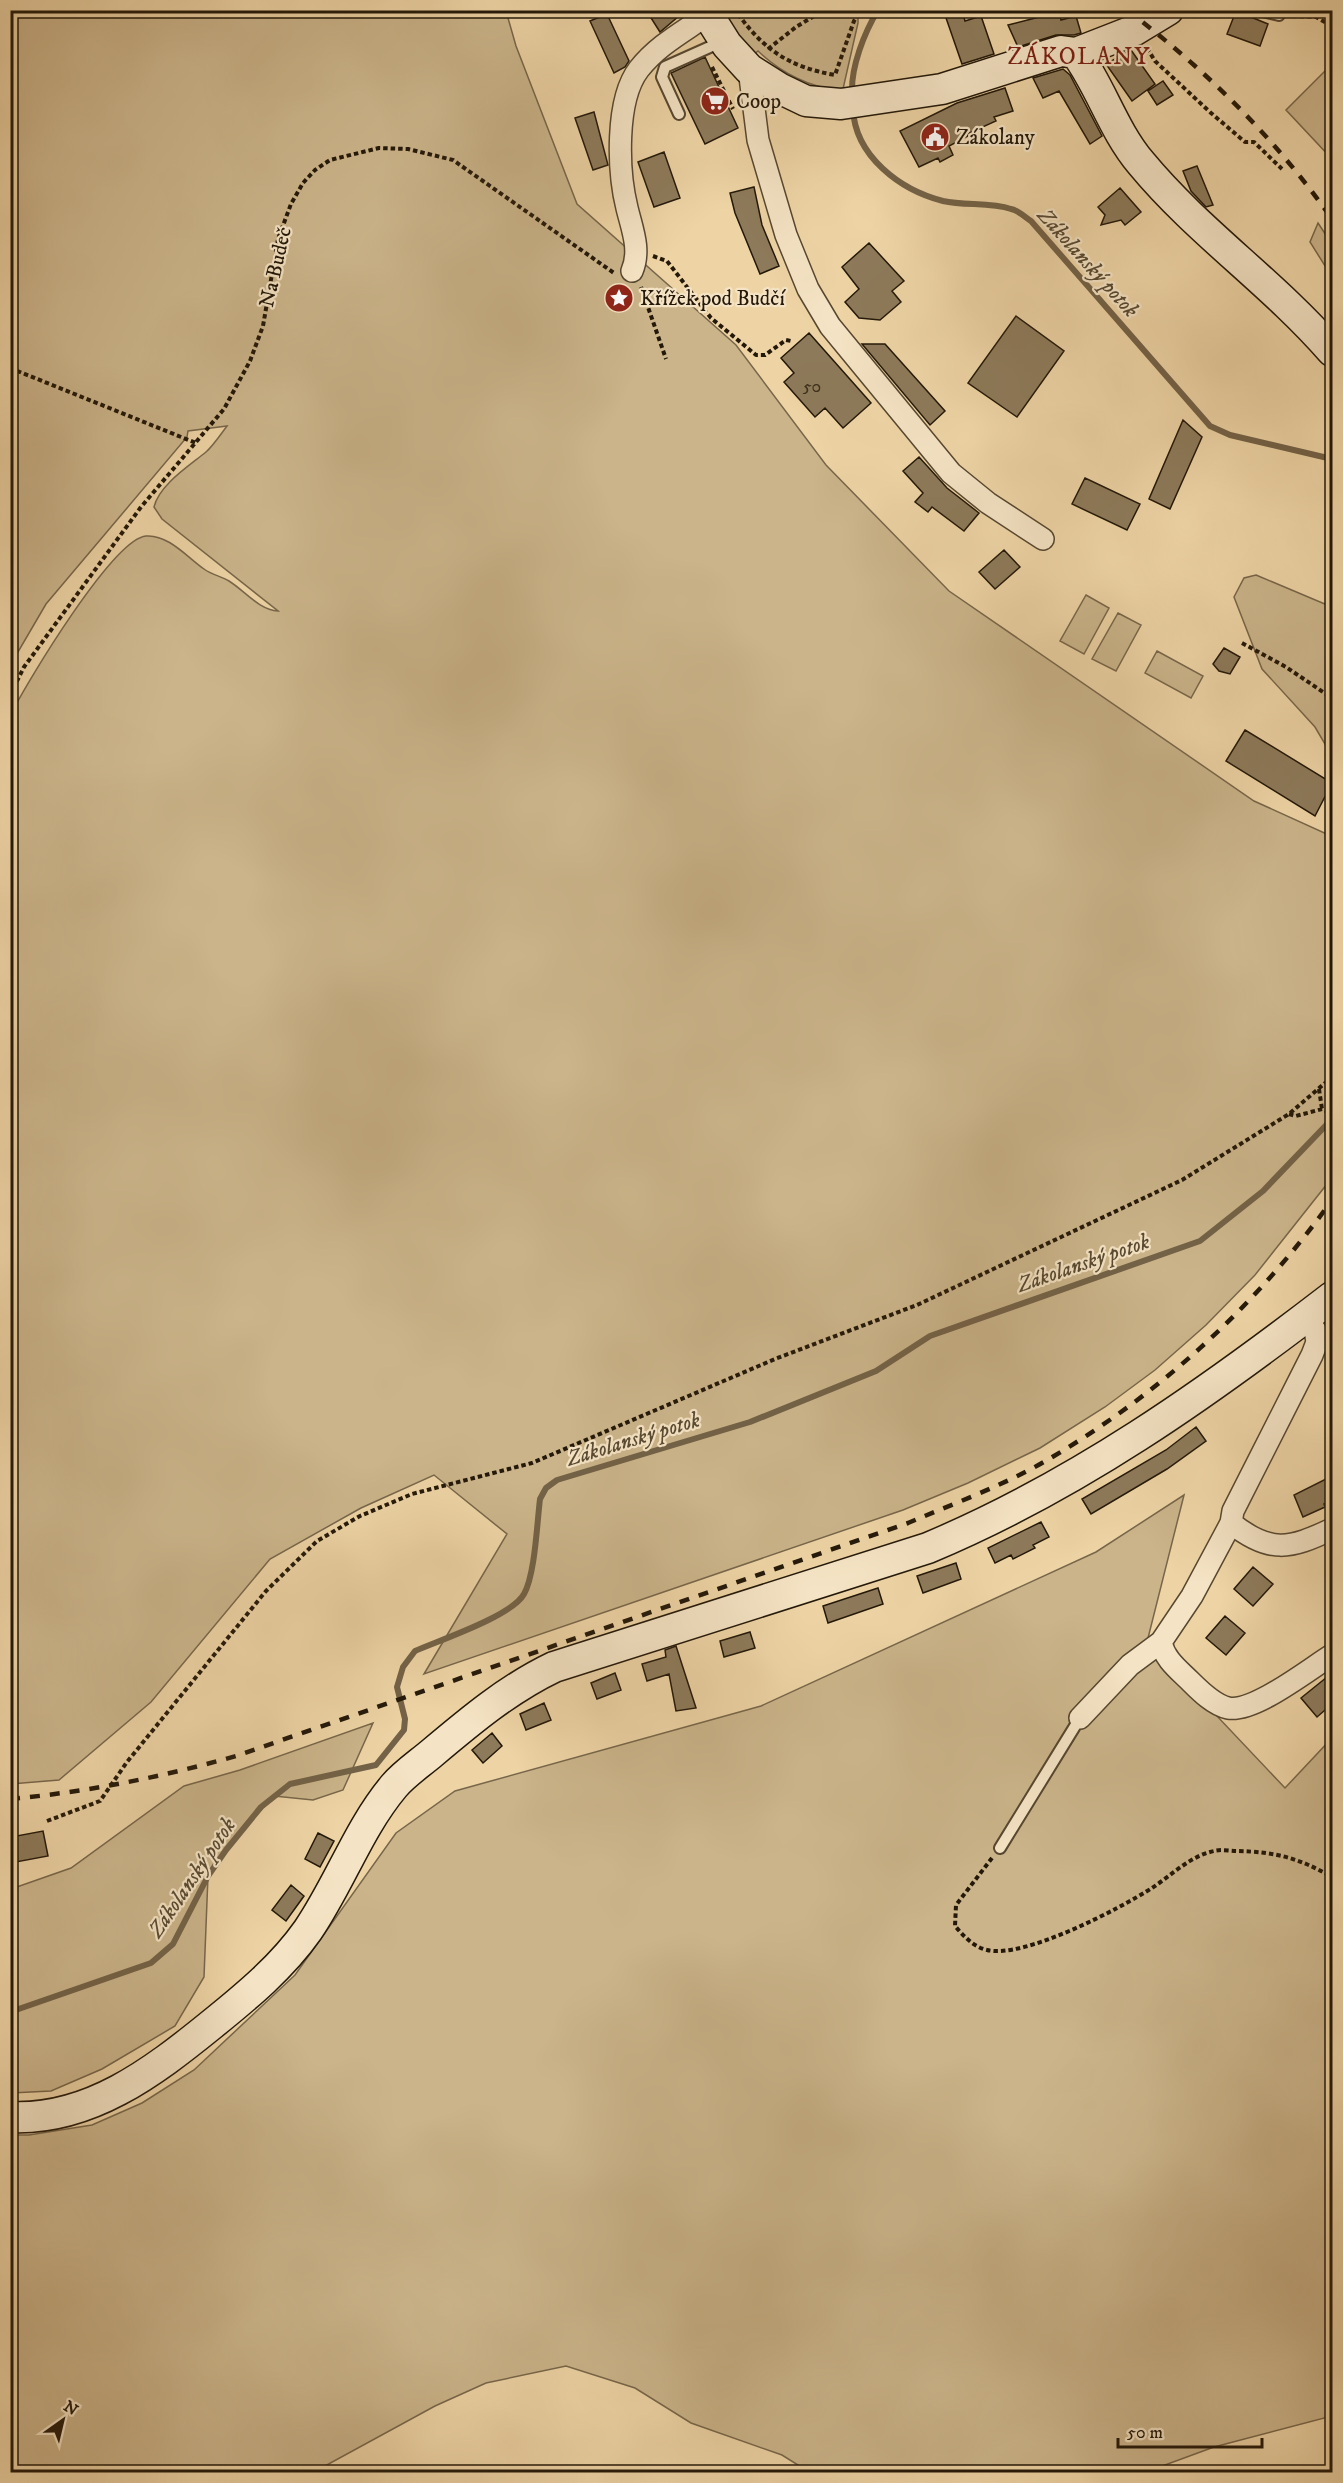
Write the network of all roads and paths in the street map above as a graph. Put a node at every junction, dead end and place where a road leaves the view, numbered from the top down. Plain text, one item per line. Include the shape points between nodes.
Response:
1 (736, 10) edge
2 (824, 10) edge
3 (862, 10) edge
4 (1168, 10) edge
5 (1258, 10) edge
6 (706, 13) edge
7 (1279, 15) joint
8 (1332, 26) edge
9 (724, 40) junction
10 (1076, 54) junction
11 (758, 58) junction
12 (1155, 61) dead end
13 (679, 114) dead end
14 (1282, 169) dead end
15 (667, 261) dead end
16 (633, 267) junction
17 (791, 341) dead end
18 (1332, 351) edge
19 (666, 359) dead end
20 (10, 368) edge
21 (196, 443) junction
22 (1042, 539) dead end
23 (1242, 643) dead end
24 (10, 694) edge
25 (1332, 698) edge
26 (1332, 1077) edge
27 (1319, 1089) junction
28 (1325, 1109) junction
29 (1289, 1114) junction
30 (1332, 1114) edge
31 (1332, 1297) edge
32 (1307, 1317) junction
33 (1231, 1523) junction
34 (1332, 1530) edge
35 (1161, 1642) junction
36 (1332, 1654) edge
37 (1080, 1718) joint
38 (47, 1821) dead end
39 (1000, 1848) joint
40 (1332, 1877) edge
41 (10, 2117) edge

1 - 11 path
2 - 11 path via 795,27
3 - 11 path via 850,31 835,75 787,61
4 - 10 main road via 1135,30
5 - 7 lane
6 - 9 main road
6 - 16 street via 653,53 638,71 627,94 620,168 638,254
7 - 8 path via 1316,17
9 - 11 main road
9 - 13 lane via 664,67 662,77
10 - 11 main road via 1061,51 942,89 841,104 806,101 778,88
10 - 18 main road via 1141,163 1185,212 1290,307
11 - 22 street via 758,140 786,235 808,289 830,326 951,473
12 - 14 path via 1245,142 1254,142
15 - 17 path via 711,318 756,355 765,355 786,340
16 - 19 path
16 - 21 path, Na Budeč via 619,275 607,270 453,160 408,149 379,148 330,160 303,183 291,204 278,239 262,326 250,361 224,409
20 - 21 path
21 - 24 path, Na Budeč via 141,507 24,667
23 - 25 path
26 - 27 path
27 - 28 path
27 - 29 path
28 - 29 path
28 - 30 path
29 - 38 path via 1182,1180 917,1305 775,1359 532,1463 412,1494 360,1516 317,1541 266,1591 127,1762 100,1801
31 - 32 main road
32 - 33 street via 1317,1342 1233,1511
32 - 41 main road via 1224,1380 1119,1450 979,1526 928,1548 554,1667 521,1684 458,1730 397,1783 374,1810 308,1929 281,1964 244,1999 167,2060 119,2091 73,2110
33 - 34 street via 1279,1548 1302,1544
33 - 35 street via 1192,1596
35 - 36 street via 1164,1655 1193,1684 1226,1708 1257,1701
35 - 37 street via 1123,1671
37 - 39 lane
39 - 40 path via 956,1905 955,1926 968,1940 987,1950 1021,1949 1098,1918 1153,1888 1184,1864 1215,1851 1271,1852 1305,1862

